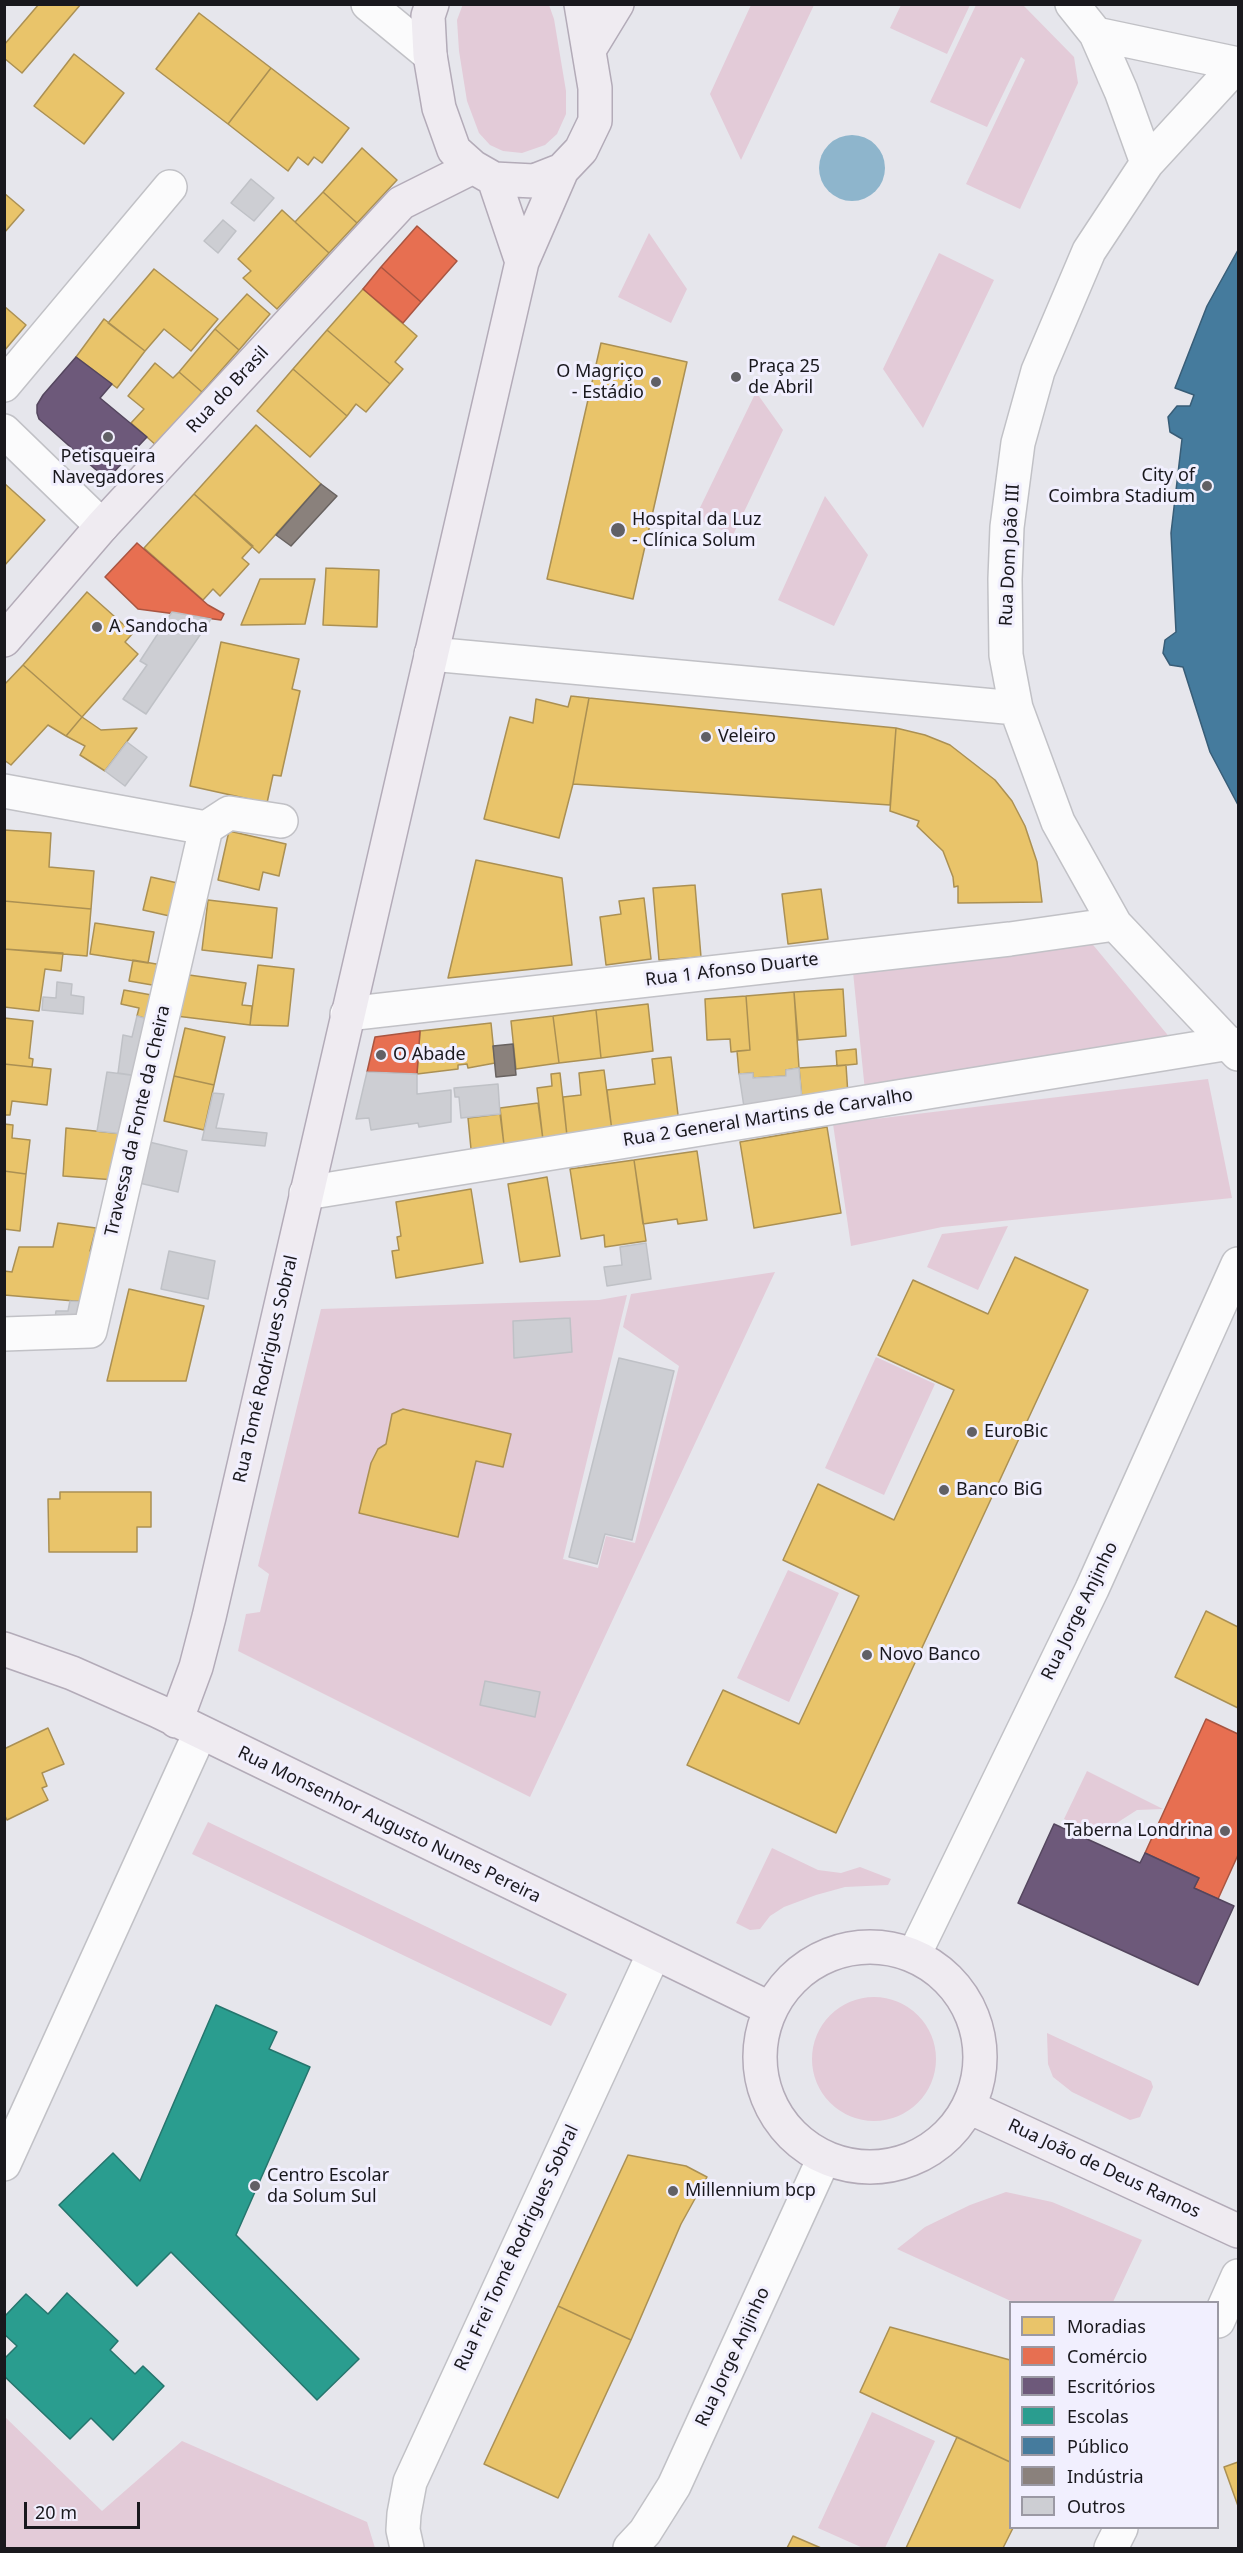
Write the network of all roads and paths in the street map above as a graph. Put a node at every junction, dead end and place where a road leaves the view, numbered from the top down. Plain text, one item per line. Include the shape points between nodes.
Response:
1 (368, 4) edge
2 (432, 4) edge
3 (581, 4) edge
4 (617, 4) edge
5 (1072, 4) edge
6 (1096, 34) junction
7 (589, 50) junction
8 (430, 55) junction
9 (1238, 64) edge
10 (1146, 163) junction
11 (562, 170) junction
12 (484, 173) junction
13 (170, 187) dead end
14 (522, 262) junction
15 (4, 385) edge
16 (4, 430) edge
17 (102, 526) junction
18 (4, 640) edge
19 (431, 654) junction
20 (1016, 708) junction
21 (4, 791) edge
22 (281, 821) dead end
23 (206, 828) junction
24 (1115, 924) junction
25 (348, 1014) junction
26 (1234, 1048) edge
27 (306, 1193) junction
28 (1239, 1264) edge
29 (4, 1334) edge
30 (4, 1649) edge
31 (188, 1727) junction
32 (654, 1953) junction
33 (914, 1955) junction
34 (771, 2009) junction
35 (969, 2107) junction
36 (824, 2158) junction
37 (4, 2164) edge
38 (1239, 2231) edge
39 (1239, 2276) edge
40 (1219, 2319) edge
41 (1120, 2529) edge
42 (407, 2548) edge
43 (630, 2548) edge
44 (1111, 2548) edge

1 - 8 street
2 - 8 main road via 428,16
3 - 7 main road, Rua do Brasil
4 - 7 main road
5 - 6 street
6 - 9 street
6 - 10 street
7 - 11 main road, Rua do Brasil via 595,121 581,150
8 - 12 main road via 439,108 454,150
9 - 10 street, Rua Dom João III
10 - 20 street, Rua Dom João III via 1089,251 1038,371 1018,443 1005,579 1006,655
11 - 12 main road, Rua do Brasil via 534,181
11 - 14 main road, Rua Tomé Rodrigues Sobral
12 - 14 main road
12 - 17 main road, Rua do Brasil via 401,203
13 - 15 street
14 - 19 main road, Rua Tomé Rodrigues Sobral
16 - 17 street
17 - 18 main road, Rua do Brasil
19 - 20 street
19 - 25 main road, Rua Tomé Rodrigues Sobral
20 - 24 street, Rua Dom João III via 1058,822
21 - 23 street
22 - 23 street via 229,813
23 - 29 street, Travessa da Fonte da Cheira via 90,1331
24 - 25 street, Rua 1 Afonso Duarte
24 - 26 street, Rua Dom João III
25 - 27 main road, Rua Tomé Rodrigues Sobral
26 - 27 street, Rua 2 General Martins de Carvalho
27 - 31 main road, Rua Tomé Rodrigues Sobral via 196,1667
28 - 33 street, Rua Jorge Anjinho via 1127,1513
30 - 31 main road, Rua Monsenhor Augusto Nunes Pereira via 72,1673
31 - 32 main road, Rua Monsenhor Augusto Nunes Pereira
31 - 37 street
32 - 34 main road, Rua Monsenhor Augusto Nunes Pereira
32 - 42 street, Rua Frei Tomé Rodrigues Sobral via 410,2482 403,2530
33 - 34 main road via 882,1947 848,1949 817,1960 790,1981
33 - 35 main road via 944,1975 967,2002 979,2036 980,2072
34 - 36 main road via 761,2043 762,2078 773,2111 795,2138
35 - 36 main road via 948,2136 919,2156 886,2166 854,2166
35 - 38 main road, Rua João de Deus Ramos
36 - 43 street, Rua Jorge Anjinho via 674,2486
39 - 40 street
41 - 44 street

